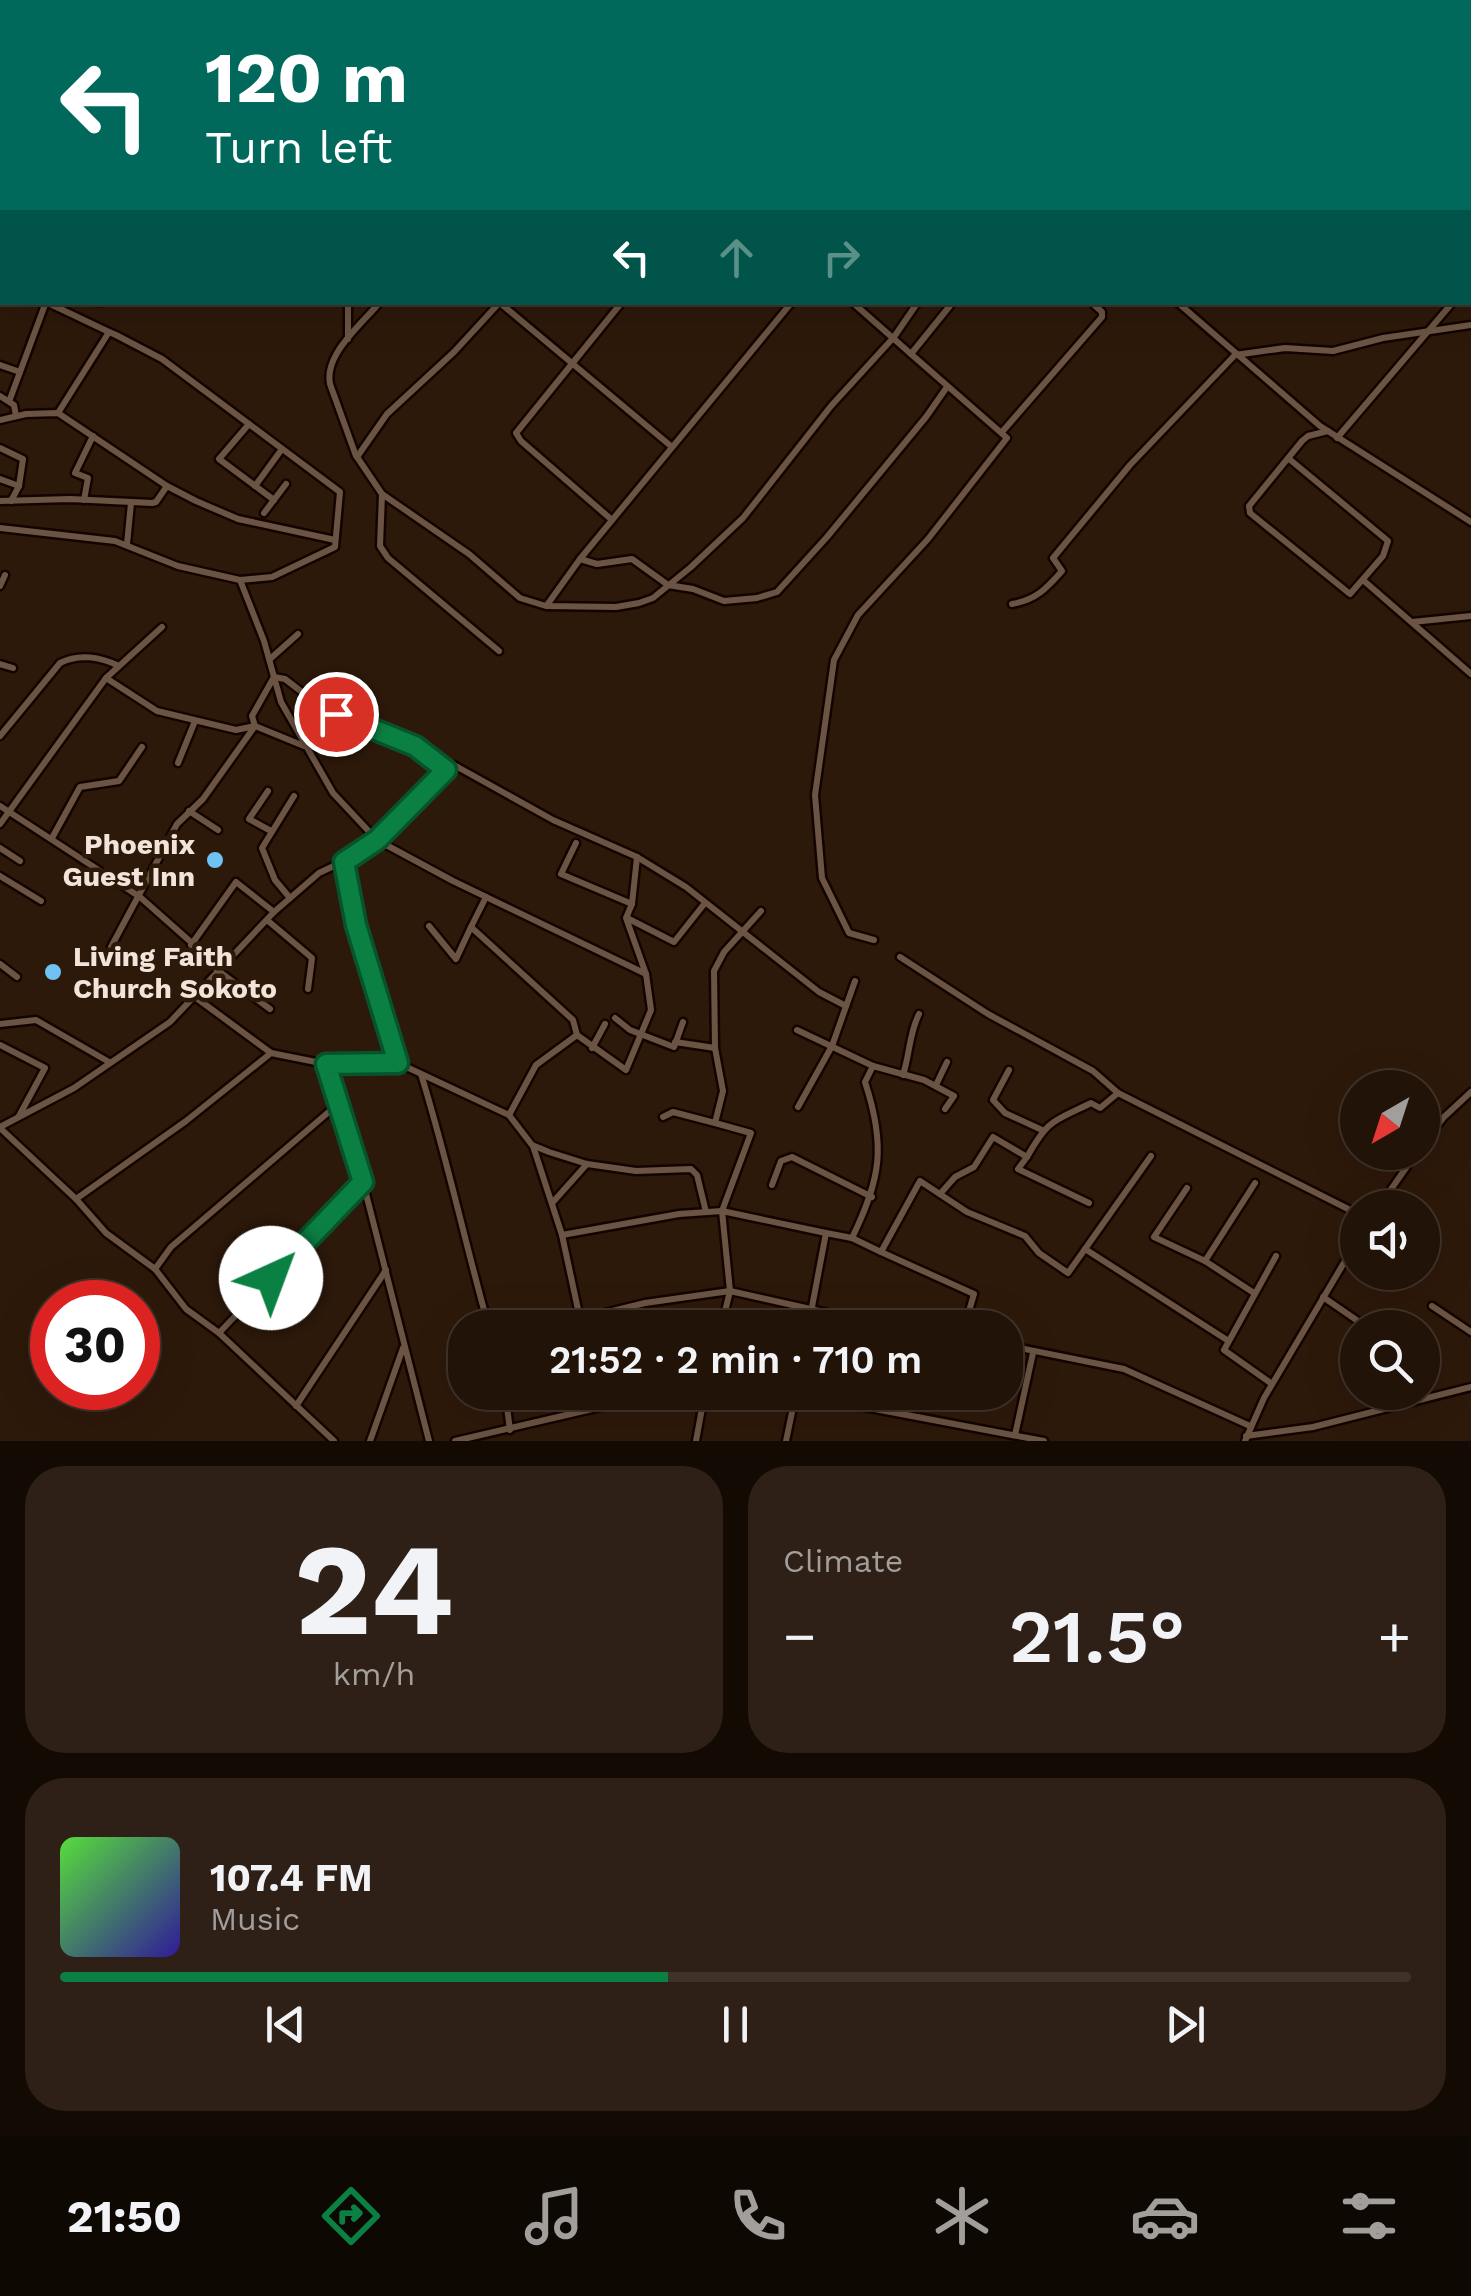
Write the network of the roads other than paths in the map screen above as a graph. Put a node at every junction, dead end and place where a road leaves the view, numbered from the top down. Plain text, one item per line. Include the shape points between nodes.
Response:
1 (45, 305) edge
2 (52, 305) edge
3 (347, 305) edge
4 (377, 305) edge
5 (497, 305) edge
6 (501, 305) edge
7 (620, 305) edge
8 (790, 305) edge
9 (856, 305) edge
10 (916, 305) edge
11 (951, 305) edge
12 (1094, 305) edge
13 (1180, 305) edge
14 (1450, 305) edge
15 (1471, 325) edge
16 (110, 332) junction
17 (1427, 332) junction
18 (894, 337) junction
19 (348, 340) junction
20 (911, 354) junction
21 (1235, 355) junction
22 (572, 363) junction
23 (0, 365) edge
24 (20, 372) junction
25 (947, 387) junction
26 (0, 396) edge
27 (10, 399) junction
28 (58, 413) junction
29 (16, 416) junction
30 (0, 420) edge
31 (249, 424) junction
32 (1002, 432) junction
33 (1328, 432) junction
34 (93, 436) junction
35 (1336, 438) junction
36 (672, 447) junction
37 (0, 448) edge
38 (282, 449) junction
39 (357, 457) junction
40 (1288, 458) junction
41 (0, 479) edge
42 (286, 484) dead end
43 (19, 486) junction
44 (167, 486) junction
45 (256, 486) junction
46 (382, 494) junction
47 (84, 500) junction
48 (274, 500) junction
49 (11, 501) junction
50 (0, 502) edge
51 (131, 504) junction
52 (264, 513) dead end
53 (612, 520) junction
54 (1471, 522) edge
55 (0, 528) edge
56 (336, 540) junction
57 (127, 544) junction
58 (580, 558) junction
59 (5, 575) dead end
60 (240, 580) junction
61 (1363, 580) junction
62 (668, 585) junction
63 (0, 586) edge
64 (1012, 604) dead end
65 (546, 606) junction
66 (1471, 616) edge
67 (1410, 622) junction
68 (162, 627) dead end
69 (298, 634) dead end
70 (499, 651) dead end
71 (270, 659) junction
72 (0, 664) edge
73 (119, 666) junction
74 (13, 668) dead end
75 (1471, 674) edge
76 (274, 677) junction
77 (106, 678) junction
78 (195, 721) junction
79 (255, 726) junction
80 (0, 736) edge
81 (142, 747) dead end
82 (307, 748) junction
83 (178, 763) dead end
84 (446, 770) junction
85 (268, 791) dead end
86 (294, 796) dead end
87 (0, 806) edge
88 (8, 811) junction
89 (189, 812) junction
90 (0, 824) edge
91 (218, 830) dead end
92 (271, 831) junction
93 (52, 838) junction
94 (377, 840) junction
95 (576, 843) dead end
96 (0, 848) edge
97 (637, 857) junction
98 (20, 861) dead end
99 (344, 862) junction
100 (0, 876) edge
101 (486, 896) junction
102 (140, 898) junction
103 (290, 898) junction
104 (41, 900) dead end
105 (706, 903) junction
106 (632, 904) junction
107 (762, 910) dead end
108 (274, 912) junction
109 (626, 918) junction
110 (267, 920) junction
111 (429, 926) dead end
112 (471, 927) junction
113 (740, 931) junction
114 (874, 940) dead end
115 (191, 945) junction
116 (112, 947) dead end
117 (900, 958) dead end
118 (0, 964) edge
119 (218, 969) junction
120 (646, 974) junction
121 (18, 977) dead end
122 (855, 981) dead end
123 (308, 989) dead end
124 (194, 996) junction
125 (846, 1006) junction
126 (270, 1009) dead end
127 (919, 1014) dead end
128 (615, 1018) dead end
129 (683, 1022) dead end
130 (0, 1024) edge
131 (605, 1024) dead end
132 (797, 1030) dead end
133 (640, 1034) junction
134 (577, 1035) junction
135 (675, 1042) junction
136 (0, 1044) edge
137 (832, 1046) junction
138 (592, 1048) junction
139 (715, 1048) junction
140 (270, 1053) junction
141 (109, 1062) junction
142 (948, 1062) dead end
143 (398, 1063) junction
144 (326, 1064) junction
145 (874, 1066) junction
146 (1008, 1070) dead end
147 (421, 1074) junction
148 (904, 1074) junction
149 (936, 1085) junction
150 (1118, 1092) junction
151 (1471, 1092) edge
152 (338, 1104) junction
153 (798, 1107) dead end
154 (946, 1109) dead end
155 (509, 1115) junction
156 (18, 1117) junction
157 (663, 1117) dead end
158 (1440, 1121) edge
159 (715, 1123) junction
160 (0, 1128) edge
161 (1042, 1130) junction
162 (532, 1145) junction
163 (1151, 1156) dead end
164 (1028, 1157) junction
165 (587, 1164) junction
166 (363, 1182) junction
167 (1255, 1183) dead end
168 (772, 1185) dead end
169 (1187, 1188) dead end
170 (940, 1194) junction
171 (872, 1197) junction
172 (76, 1199) junction
173 (553, 1202) junction
174 (1089, 1203) dead end
175 (1340, 1205) edge
176 (706, 1212) junction
177 (722, 1212) junction
178 (826, 1232) junction
179 (562, 1235) junction
180 (852, 1238) junction
181 (1085, 1249) junction
182 (881, 1252) junction
183 (1276, 1256) dead end
184 (1205, 1261) junction
185 (155, 1269) junction
186 (386, 1270) junction
187 (1340, 1270) edge
188 (730, 1291) junction
189 (1254, 1293) junction
190 (1323, 1298) junction
191 (1432, 1306) dead end
192 (812, 1307) junction
193 (485, 1310) edge
194 (578, 1310) edge
195 (622, 1310) edge
196 (725, 1310) edge
197 (811, 1310) edge
198 (824, 1310) edge
199 (969, 1310) edge
200 (1341, 1310) edge
201 (1471, 1332) edge
202 (219, 1333) junction
203 (1227, 1340) junction
204 (404, 1346) junction
205 (1023, 1350) edge
206 (1033, 1353) junction
207 (1272, 1384) junction
208 (1471, 1387) edge
209 (296, 1406) junction
210 (507, 1410) edge
211 (586, 1410) edge
212 (702, 1410) edge
213 (792, 1410) edge
214 (885, 1410) edge
215 (1250, 1426) junction
216 (510, 1430) junction
217 (1015, 1435) junction
218 (1246, 1439) edge
219 (334, 1441) edge
220 (370, 1441) edge
221 (430, 1441) edge
222 (455, 1441) edge
223 (696, 1441) edge
224 (786, 1441) edge
225 (1044, 1441) edge

1 - 24 street
2 - 16 street
3 - 19 street
4 - 19 street
5 - 39 street via 388,414
6 - 22 street
7 - 22 street
8 - 36 street
9 - 18 street
10 - 18 street
11 - 20 street
12 - 32 street via 1102,317
13 - 21 street
14 - 17 street
15 - 17 street
16 - 28 street
16 - 31 street via 162,359
17 - 21 street via 1333,351
17 - 35 street
18 - 20 street
18 - 62 street via 743,518
19 - 39 street via 328,378
20 - 25 street
21 - 33 street
21 - 64 street via 1130,464 1053,558 1062,571 1042,593
22 - 36 street
22 - 53 street via 516,432
23 - 24 street
24 - 27 street
25 - 32 street
25 - 62 street via 777,592 724,601
26 - 27 street
27 - 29 street
28 - 29 street
28 - 34 street
29 - 30 street
31 - 38 street
31 - 45 street via 220,459
32 - 114 street via 1005,443 858,615 834,660 815,795 822,878 850,933
33 - 35 street
33 - 40 street via 1308,436
34 - 44 street
34 - 47 street via 75,473 88,478
35 - 54 street
36 - 53 street
37 - 43 street via 24,459
38 - 45 street
38 - 56 street via 340,492
39 - 46 street
40 - 61 street via 1388,541
40 - 61 street via 1257,494 1250,514 1350,594
41 - 43 street
42 - 48 street
43 - 49 street
44 - 51 street via 156,502
44 - 56 street via 238,519
45 - 48 street
46 - 65 street via 520,598
46 - 70 street via 380,546 388,558
47 - 49 street
47 - 51 street
48 - 52 street
49 - 50 street
51 - 57 street
53 - 58 street
55 - 57 street
56 - 60 street via 335,547 272,577
57 - 60 street via 178,566
58 - 62 street via 597,564 632,560
58 - 65 street
59 - 63 street
60 - 71 street
61 - 67 street
62 - 65 street via 639,604
66 - 67 street
67 - 75 street
68 - 73 street
69 - 71 street
71 - 76 street
72 - 74 street
73 - 77 street
73 - 80 street via 102,658 60,663
76 - 79 street via 252,716
76 - 82 street via 280,702
76 - 84 street via 324,709 415,746
77 - 78 street via 157,711
77 - 88 street
78 - 79 street via 236,730
78 - 83 street
79 - 82 street
79 - 89 street
81 - 93 street via 119,781 80,788
82 - 94 street via 333,793
84 - 94 street
84 - 97 street via 454,765
85 - 92 street via 249,819
86 - 92 street
87 - 88 street
88 - 90 street
88 - 93 street
89 - 91 street
89 - 102 street via 176,824
92 - 103 street via 262,848
93 - 102 street
94 - 99 street
94 - 101 street
95 - 106 street via 561,874
96 - 98 street
97 - 105 street
97 - 106 street
99 - 103 street
99 - 143 street
100 - 104 street
101 - 112 street
101 - 120 street
102 - 115 street
102 - 116 street
103 - 108 street
105 - 109 street via 674,942
105 - 113 street
106 - 109 street
107 - 113 street
108 - 110 street
108 - 115 street via 236,882
109 - 120 street
110 - 119 street
110 - 123 street via 312,958
111 - 112 street via 456,959
112 - 134 street via 572,1020
113 - 125 street
113 - 139 street via 714,971
115 - 119 street
117 - 150 street
118 - 121 street
119 - 124 street
119 - 126 street
120 - 133 street via 650,1010
122 - 125 street
124 - 140 street
124 - 141 street via 170,1022
125 - 137 street
127 - 148 street
128 - 133 street
129 - 135 street
130 - 141 street via 36,1020
131 - 138 street
132 - 137 street
133 - 135 street via 674,1047
133 - 138 street via 626,1070
134 - 138 street
134 - 155 street via 536,1065
135 - 139 street
136 - 156 street via 45,1068
137 - 145 street
137 - 153 street
139 - 159 street via 723,1091
140 - 144 street
140 - 172 street
141 - 156 street
142 - 149 street
143 - 144 street
143 - 147 street
144 - 152 street
145 - 148 street
145 - 171 street via 866,1082 880,1157
146 - 161 street via 993,1100
147 - 155 street
147 - 193 street
148 - 149 street
149 - 154 street via 954,1096
150 - 161 street via 1102,1108 1090,1103
150 - 175 street
151 - 158 street
152 - 166 street
152 - 185 street
155 - 162 street
156 - 160 street
157 - 159 street via 673,1112
159 - 177 street via 751,1133
160 - 172 street
161 - 164 street
162 - 165 street
162 - 173 street
163 - 181 street
164 - 170 street via 992,1138 974,1166
164 - 174 street via 1018,1169
165 - 173 street
165 - 176 street via 690,1169
166 - 186 street
166 - 202 street
167 - 184 street
168 - 171 street via 781,1162 792,1157
169 - 184 street via 1154,1237
170 - 181 street via 1025,1236 1068,1273
170 - 182 street via 920,1181
171 - 180 street
172 - 185 street via 106,1233
173 - 179 street
176 - 177 street
176 - 179 street
177 - 178 street
177 - 188 street
178 - 180 street
178 - 192 street
179 - 194 street
180 - 182 street
181 - 203 street
182 - 199 street via 974,1294
183 - 189 street
184 - 189 street
185 - 202 street via 186,1310
186 - 204 street
186 - 209 street
187 - 190 street
188 - 192 street
188 - 195 street
188 - 196 street
189 - 203 street
190 - 200 street
190 - 207 street
191 - 201 street
192 - 197 street
192 - 198 street
202 - 209 street
203 - 207 street via 1226,1354
204 - 220 street
204 - 221 street
205 - 206 street
206 - 215 street via 1124,1369
206 - 217 street
207 - 215 street
208 - 218 street
209 - 219 street
210 - 216 street
211 - 216 street
212 - 223 street
213 - 224 street
214 - 217 street
215 - 218 street
216 - 222 street
217 - 225 street

